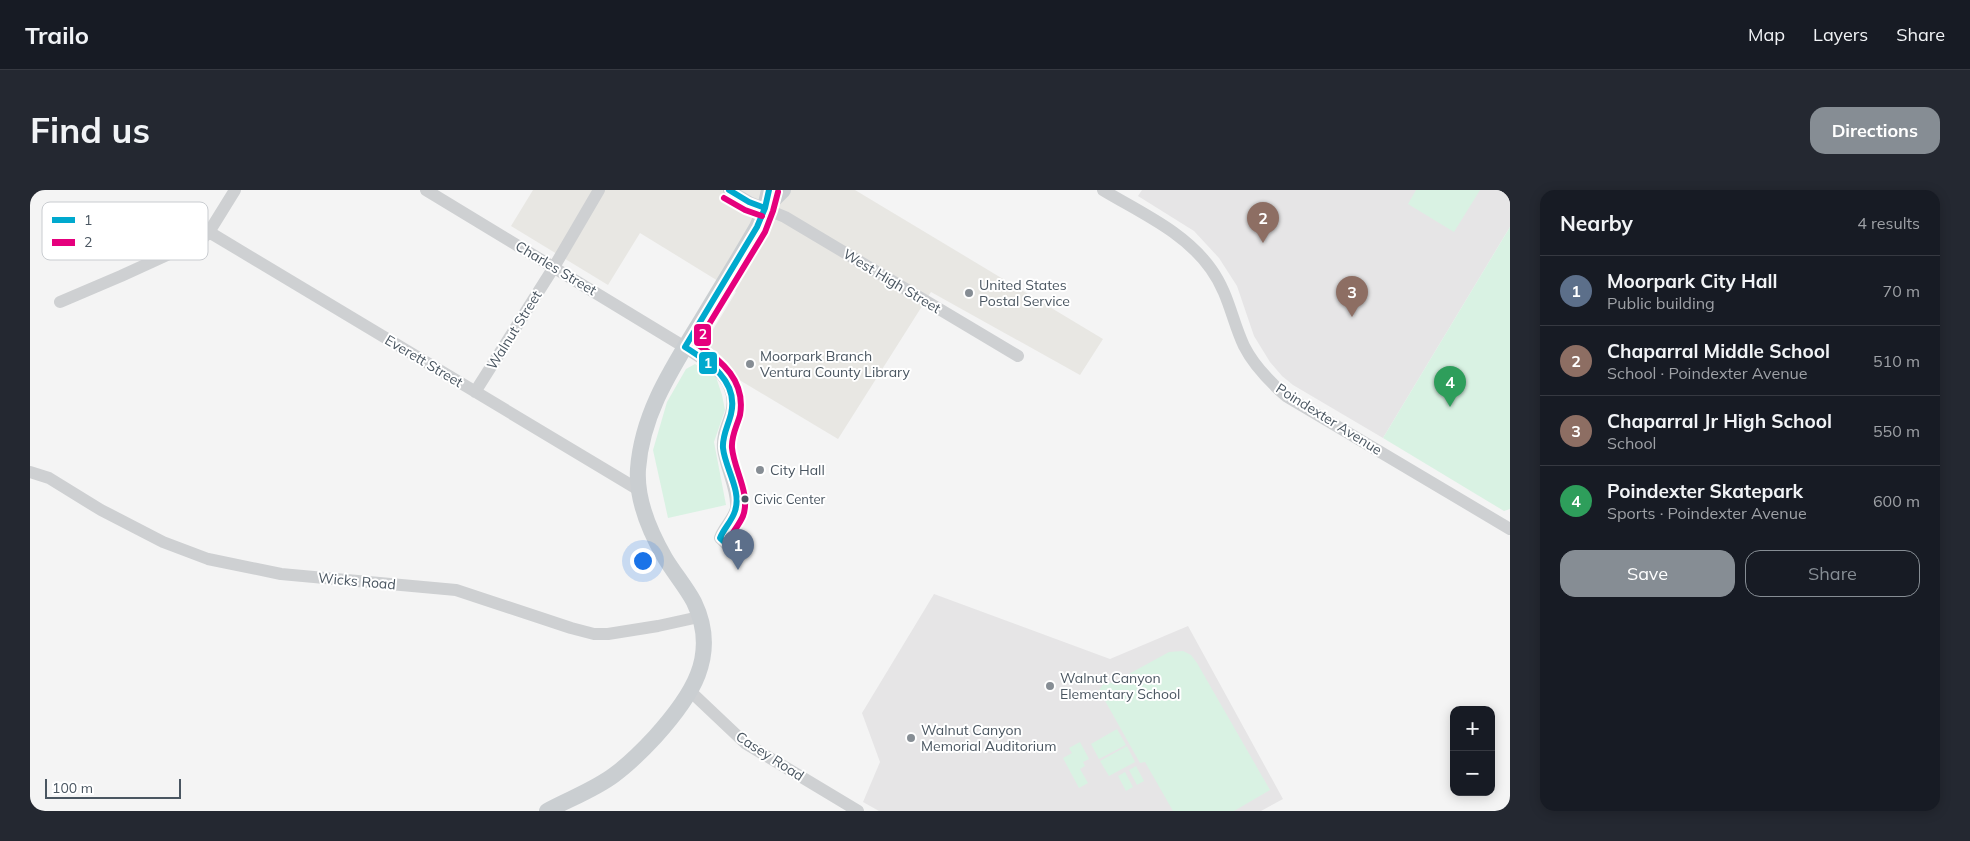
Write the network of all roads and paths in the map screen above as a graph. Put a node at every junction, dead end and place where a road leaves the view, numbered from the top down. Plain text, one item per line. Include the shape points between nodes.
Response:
1 (235, 190) edge
2 (426, 190) edge
3 (599, 190) edge
4 (729, 190) edge
5 (770, 190) edge
6 (783, 190) edge
7 (1104, 190) edge
8 (765, 208) junction
9 (209, 232) joint
10 (156, 260) edge
11 (554, 267) junction
12 (60, 302) dead end
13 (685, 347) junction
14 (1018, 356) dead end
15 (475, 392) junction
16 (30, 472) edge
17 (639, 490) junction
18 (1510, 529) edge
19 (732, 549) dead end
20 (699, 618) junction
21 (690, 691) junction
22 (547, 811) edge
23 (858, 811) edge

1 - 9 street
2 - 11 street, Charles Street
3 - 11 street, Walnut Street
4 - 8 street, West High Street
5 - 8 main road
6 - 8 main road
7 - 18 street, Poindexter Avenue via 1171,231 1199,254 1221,286 1253,362 1274,386
8 - 13 main road via 757,227
8 - 14 street, West High Street
9 - 15 street, Everett Street
10 - 12 street
11 - 13 street, Charles Street
11 - 15 street, Walnut Street
13 - 17 main road via 657,396 644,429
13 - 19 street, Charles Street via 715,366 729,390 732,405 723,447 736,510 720,538
15 - 17 street, Everett Street
16 - 20 street, Wicks Road via 50,478 163,542 208,559 281,574 456,590 594,634
17 - 20 main road via 652,534 694,602
20 - 21 main road via 704,646 700,671
21 - 22 main road via 675,713 631,761 613,776
21 - 23 street, Casey Road via 745,743

